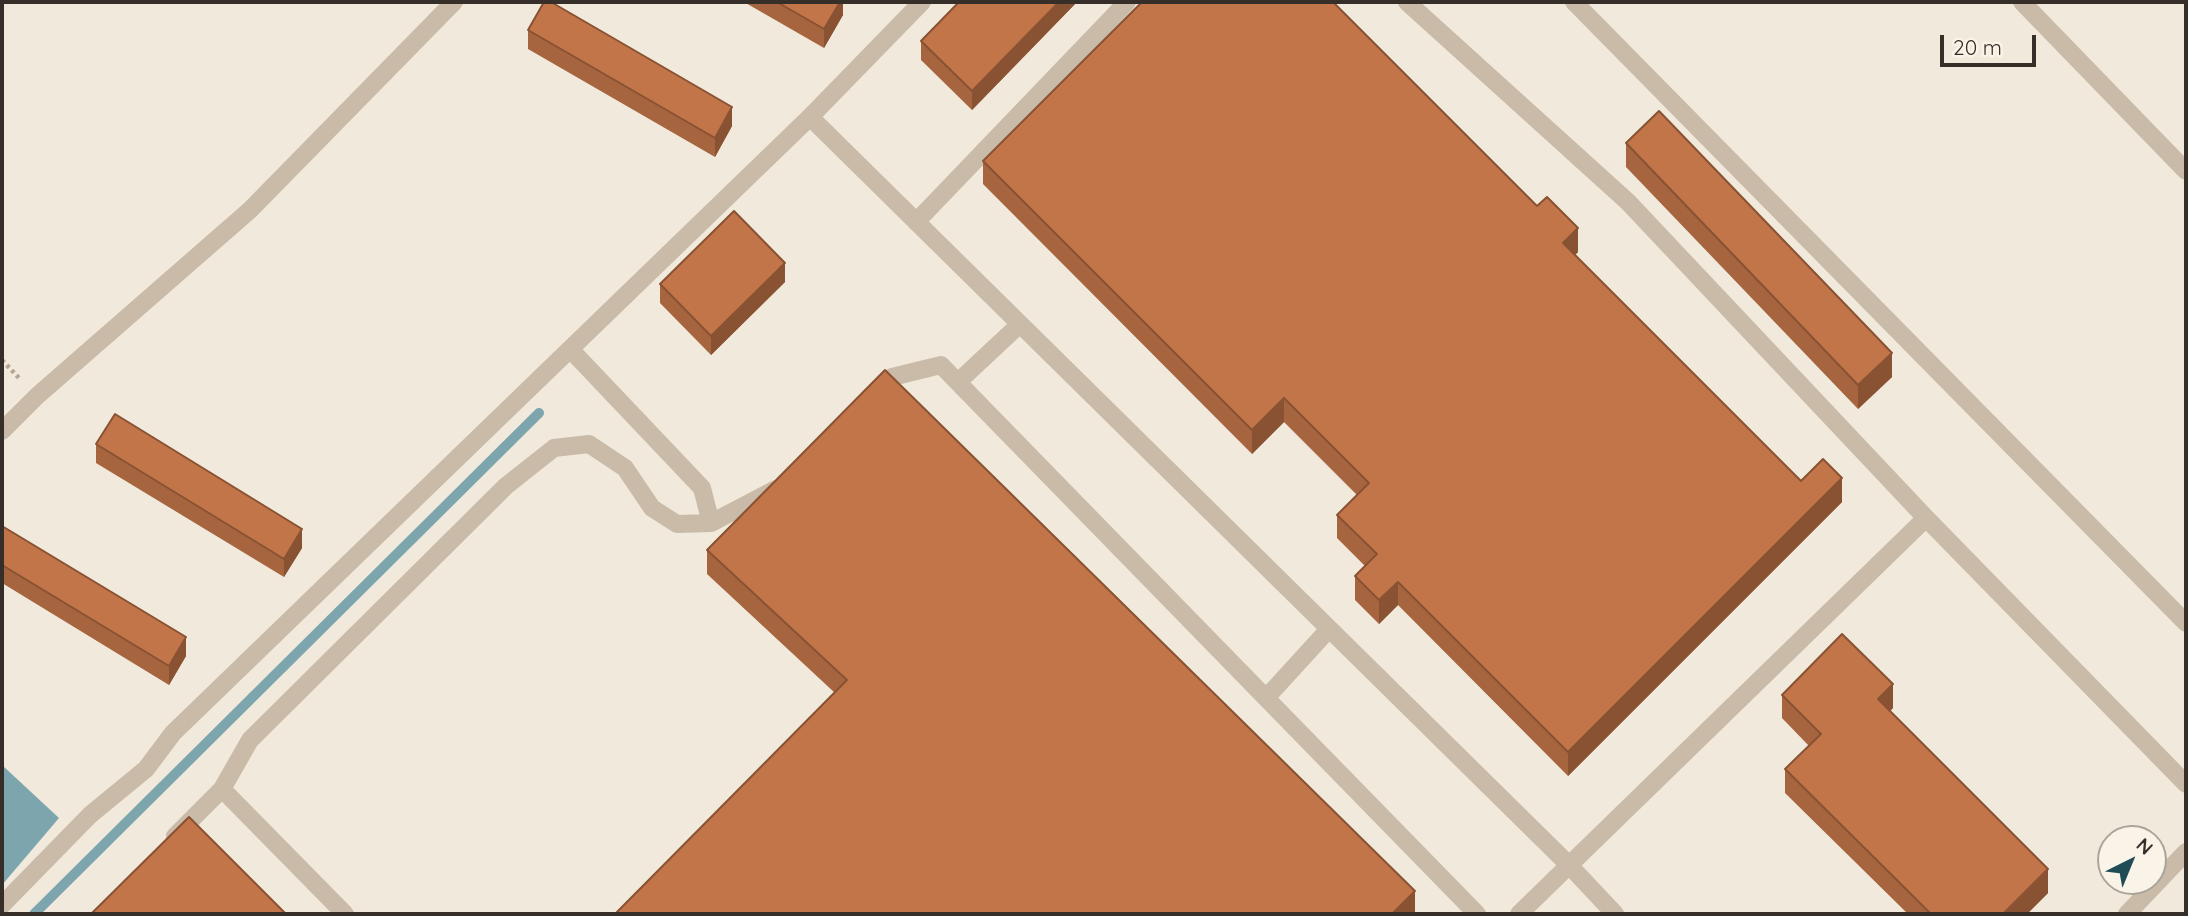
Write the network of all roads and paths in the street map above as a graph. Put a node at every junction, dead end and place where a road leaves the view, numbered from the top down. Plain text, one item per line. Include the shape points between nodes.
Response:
1 (454, 2) edge
2 (922, 2) edge
3 (1128, 2) edge
4 (1407, 2) edge
5 (1574, 2) edge
6 (2022, 2) edge
7 (810, 117) junction
8 (2186, 171) edge
9 (916, 222) junction
10 (1020, 324) junction
11 (570, 349) junction
12 (958, 382) junction
13 (862, 406) edge
14 (2, 431) edge
15 (791, 474) edge
16 (1926, 518) junction
17 (711, 523) junction
18 (2186, 623) edge
19 (1329, 629) junction
20 (1266, 698) junction
21 (2186, 785) edge
22 (222, 789) junction
23 (164, 847) edge
24 (2186, 852) edge
25 (1569, 865) junction
26 (2, 905) edge
27 (345, 914) edge
28 (1477, 914) edge
29 (1519, 914) edge
30 (1615, 914) edge
31 (2127, 914) edge

1 - 14 street via 250,209
2 - 7 street
3 - 9 street
4 - 16 street via 1628,202
5 - 18 street
6 - 8 street
7 - 9 street
7 - 11 street
9 - 10 street
10 - 12 street
10 - 19 street
11 - 17 street via 702,488
11 - 26 street via 173,733 146,769 90,815
12 - 13 street via 941,365 892,377
12 - 20 street
15 - 17 street via 771,493
16 - 21 street
16 - 25 street
17 - 22 street via 677,524 652,508 625,468 589,444 554,449 506,486 250,740
19 - 20 street
19 - 25 street
20 - 28 street
22 - 23 street
22 - 27 street
24 - 31 street
25 - 29 street
25 - 30 street

